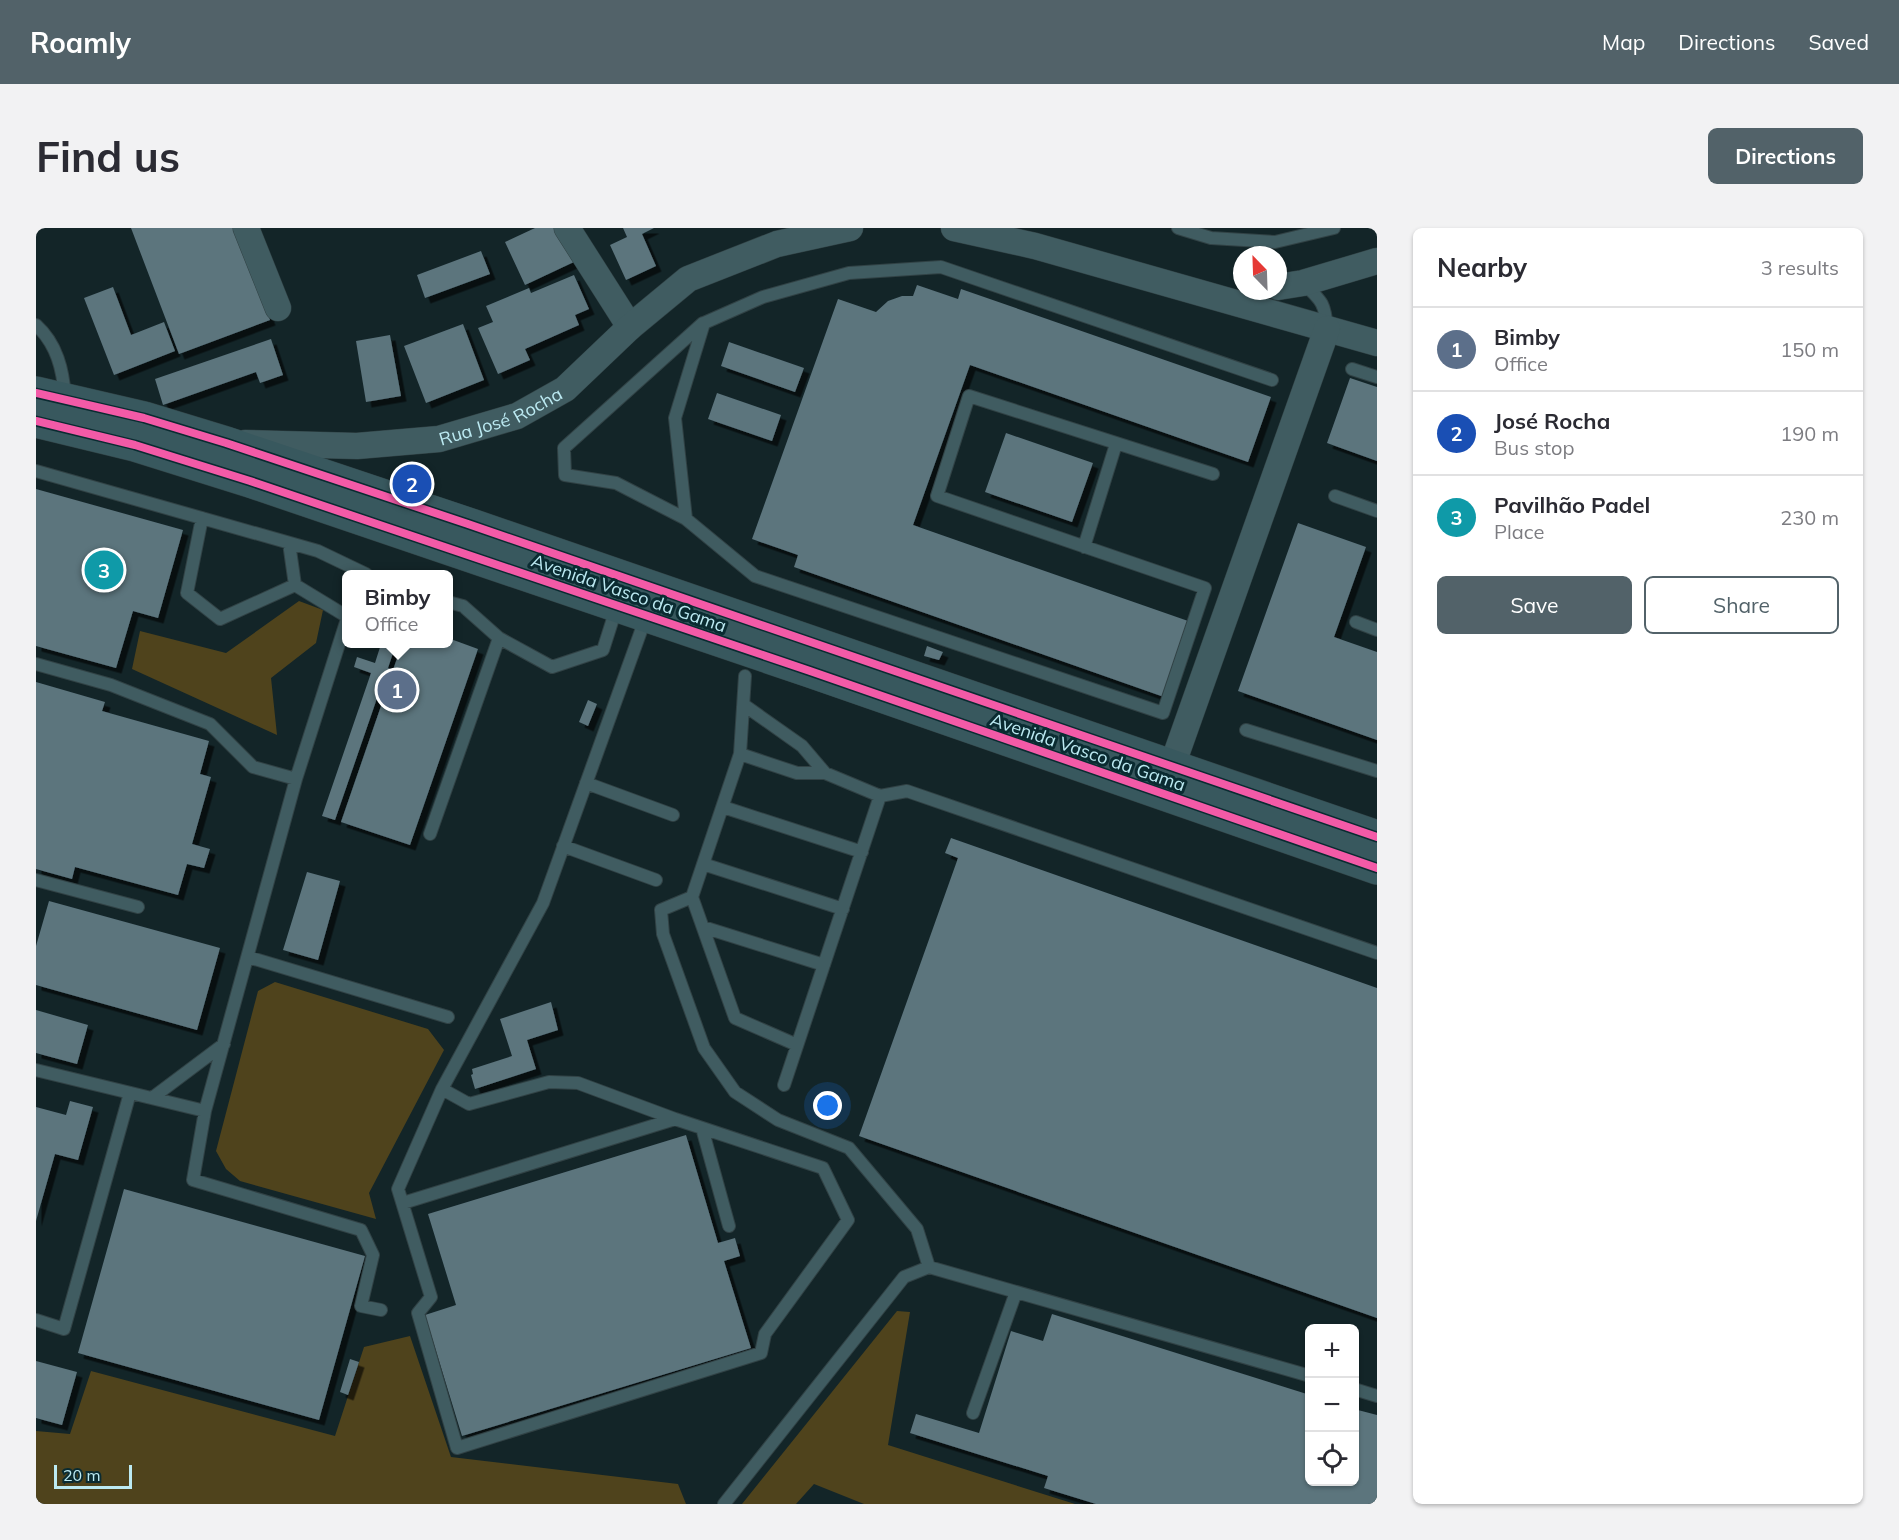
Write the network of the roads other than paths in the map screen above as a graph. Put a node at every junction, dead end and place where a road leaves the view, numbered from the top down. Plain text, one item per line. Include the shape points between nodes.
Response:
1 (246, 228) edge
2 (567, 228) edge
3 (850, 228) edge
4 (954, 228) edge
5 (1178, 228) edge
6 (1334, 228) edge
7 (1377, 261) edge
8 (1290, 285) edge
9 (1233, 292) edge
10 (1201, 293) junction
11 (278, 308) dead end
12 (1326, 319) junction
13 (704, 322) junction
14 (36, 325) edge
15 (630, 327) junction
16 (1377, 343) edge
17 (1352, 369) dead end
18 (1377, 377) edge
19 (1272, 380) dead end
20 (51, 396) edge
21 (36, 421) edge
22 (226, 443) junction
23 (1116, 444) junction
24 (36, 471) edge
25 (1213, 474) dead end
26 (1335, 496) dead end
27 (1377, 511) edge
28 (202, 518) junction
29 (686, 519) junction
30 (290, 543) junction
31 (1084, 547) junction
32 (358, 570) edge
33 (296, 585) junction
34 (453, 603) edge
35 (632, 610) junction
36 (342, 614) edge
37 (1356, 622) dead end
38 (1377, 630) edge
39 (342, 635) edge
40 (499, 638) junction
41 (36, 664) edge
42 (745, 676) dead end
43 (744, 705) junction
44 (1246, 730) dead end
45 (740, 754) junction
46 (1173, 766) junction
47 (1377, 771) edge
48 (825, 773) junction
49 (296, 779) junction
50 (586, 783) junction
51 (880, 796) junction
52 (723, 807) junction
53 (673, 815) dead end
54 (1322, 833) junction
55 (430, 834) dead end
56 (1377, 837) edge
57 (563, 846) junction
58 (861, 852) junction
59 (704, 864) junction
60 (1377, 868) edge
61 (36, 880) edge
62 (656, 880) dead end
63 (692, 897) junction
64 (138, 906) dead end
65 (843, 909) junction
66 (703, 927) junction
67 (1377, 953) edge
68 (248, 957) junction
69 (824, 965) junction
70 (448, 1017) dead end
71 (224, 1044) junction
72 (797, 1045) junction
73 (36, 1070) edge
74 (784, 1085) dead end
75 (442, 1089) junction
76 (130, 1093) junction
77 (152, 1098) junction
78 (205, 1111) junction
79 (675, 1119) junction
80 (702, 1128) junction
81 (403, 1203) junction
82 (729, 1226) dead end
83 (929, 1267) junction
84 (1016, 1292) junction
85 (381, 1310) dead end
86 (36, 1320) edge
87 (1305, 1375) edge
88 (1359, 1391) edge
89 (1377, 1396) edge
90 (973, 1413) dead end
91 (724, 1504) edge

1 - 11 street
2 - 15 street
3 - 15 street, Rua José Rocha via 777,244 688,279
4 - 10 street via 1035,246
5 - 6 lane via 1211,238 1275,242
7 - 8 street
8 - 12 lane via 1317,297
9 - 10 street
10 - 12 street
12 - 16 street
12 - 46 street
13 - 19 lane via 763,297 849,273 941,267
13 - 29 lane via 675,417
13 - 29 lane via 564,448 565,475 616,483
14 - 20 lane via 48,339 63,370
15 - 22 street, Rua José Rocha via 565,389 516,416 439,439 357,446
17 - 18 lane
20 - 22 main road, Avenida Vasco da Gama
21 - 35 main road, Avenida Vasco da Gama via 135,445 250,481
22 - 46 main road, Avenida Vasco da Gama
23 - 25 lane
23 - 31 lane
23 - 31 lane via 969,396 937,496
24 - 28 lane
26 - 27 lane
28 - 30 lane
28 - 33 lane via 186,593 220,619
29 - 31 lane via 755,576 1163,713 1205,588
30 - 32 lane
30 - 33 lane
33 - 36 lane
34 - 40 lane via 463,606
35 - 40 lane via 603,650 552,667
35 - 50 lane
35 - 54 main road, Avenida Vasco da Gama
37 - 38 lane
39 - 49 lane
40 - 55 lane
41 - 49 lane via 111,685 210,724 253,767
42 - 43 lane
43 - 45 lane
43 - 48 lane via 802,746
44 - 47 lane
45 - 48 lane via 797,773
45 - 52 lane
46 - 54 main road, Avenida Vasco da Gama
48 - 51 lane
49 - 68 lane
50 - 53 lane
50 - 57 lane
51 - 58 lane
51 - 67 lane via 907,791
52 - 58 lane
52 - 59 lane
54 - 56 main road, Avenida Vasco da Gama
54 - 60 main road, Avenida Vasco da Gama
57 - 62 lane
57 - 75 lane via 543,903
58 - 65 lane
59 - 63 lane
59 - 65 lane
61 - 64 lane
63 - 66 lane
63 - 83 lane via 661,910 663,934 704,1048 735,1092 778,1120 849,1148 917,1229
65 - 69 lane
66 - 69 lane
66 - 72 lane via 735,1018
68 - 70 lane
68 - 71 lane
69 - 72 lane
71 - 77 lane
71 - 78 lane
72 - 74 lane
73 - 76 lane
75 - 79 lane via 468,1104 549,1082 578,1083
75 - 81 lane via 398,1189
76 - 77 lane
76 - 86 lane via 64,1329
77 - 78 lane
78 - 85 lane via 193,1180 361,1230 373,1255 361,1306
79 - 80 lane
79 - 81 lane
80 - 81 lane via 823,1168 848,1220 765,1334 761,1353 457,1448 418,1313 431,1297
80 - 82 lane
83 - 84 lane
83 - 91 lane via 904,1277
84 - 87 lane
84 - 90 lane
88 - 89 lane

